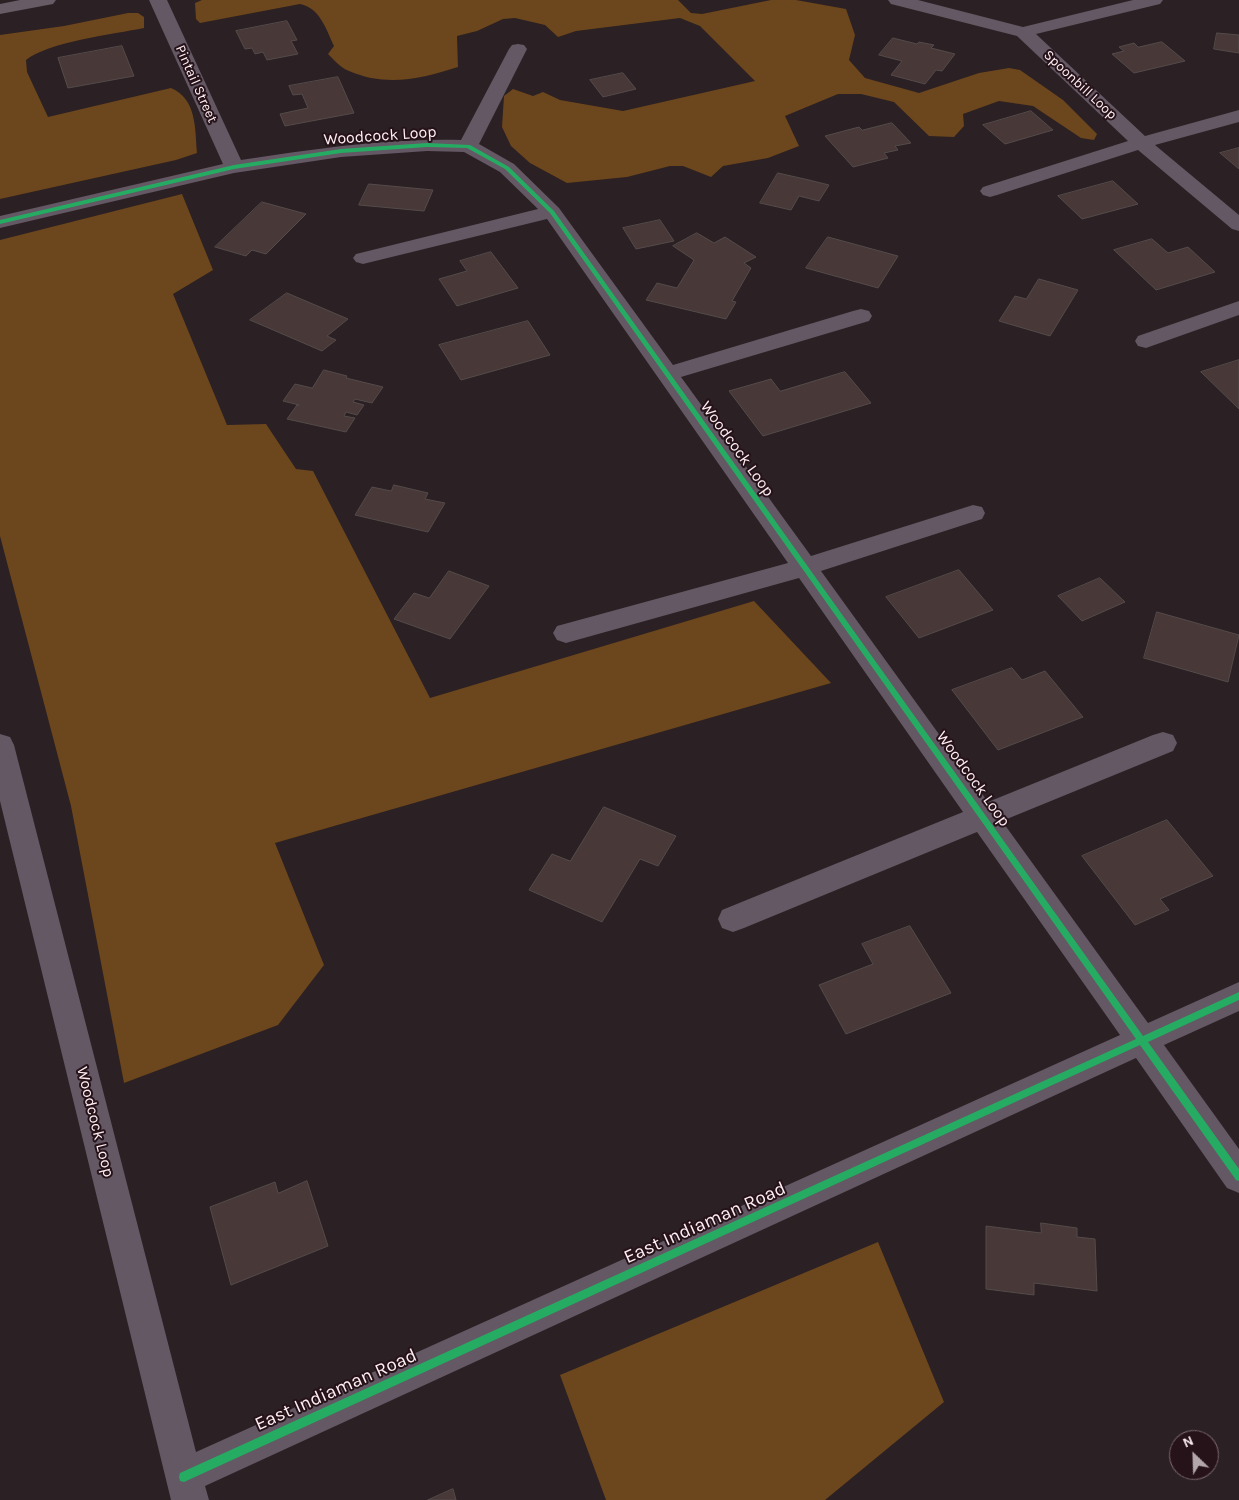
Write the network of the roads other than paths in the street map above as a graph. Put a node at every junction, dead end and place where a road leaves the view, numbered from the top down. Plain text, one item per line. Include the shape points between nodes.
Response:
1 (47, 0) edge
2 (158, 0) edge
3 (898, 0) edge
4 (1154, 0) edge
5 (1129, 2) edge
6 (0, 9) edge
7 (1023, 32) junction
8 (518, 49) dead end
9 (1239, 116) edge
10 (1141, 143) junction
11 (468, 146) junction
12 (234, 167) junction
13 (990, 191) dead end
14 (552, 212) junction
15 (0, 222) edge
16 (1239, 225) edge
17 (363, 258) dead end
18 (1239, 308) edge
19 (860, 316) dead end
20 (1146, 341) dead end
21 (667, 374) junction
22 (973, 513) dead end
23 (805, 567) junction
24 (566, 633) dead end
25 (1163, 743) dead end
26 (0, 745) edge
27 (984, 818) junction
28 (733, 919) dead end
29 (1239, 996) edge
30 (1144, 1041) junction
31 (1239, 1177) edge
32 (187, 1489) edge

1 - 6 main road
2 - 12 street, Pintail Street
3 - 7 street
4 - 5 street, Spoonbill Loop
5 - 7 street, Spoonbill Loop
7 - 10 street, Spoonbill Loop
8 - 11 street
9 - 10 street
10 - 13 street
10 - 16 street, Spoonbill Loop
11 - 12 street, Woodcock Loop via 427,145 341,151
11 - 14 street, Woodcock Loop via 507,168
12 - 15 street, Woodcock Loop
14 - 17 street
14 - 21 street, Woodcock Loop
18 - 20 street
19 - 21 street
21 - 23 street, Woodcock Loop
22 - 23 street
23 - 24 street
23 - 27 street, Woodcock Loop
25 - 27 street
26 - 32 street, Woodcock Loop
27 - 28 street
27 - 30 street, Woodcock Loop
29 - 30 street, East Indiaman Road
30 - 31 street, Woodcock Loop
30 - 32 street, East Indiaman Road

